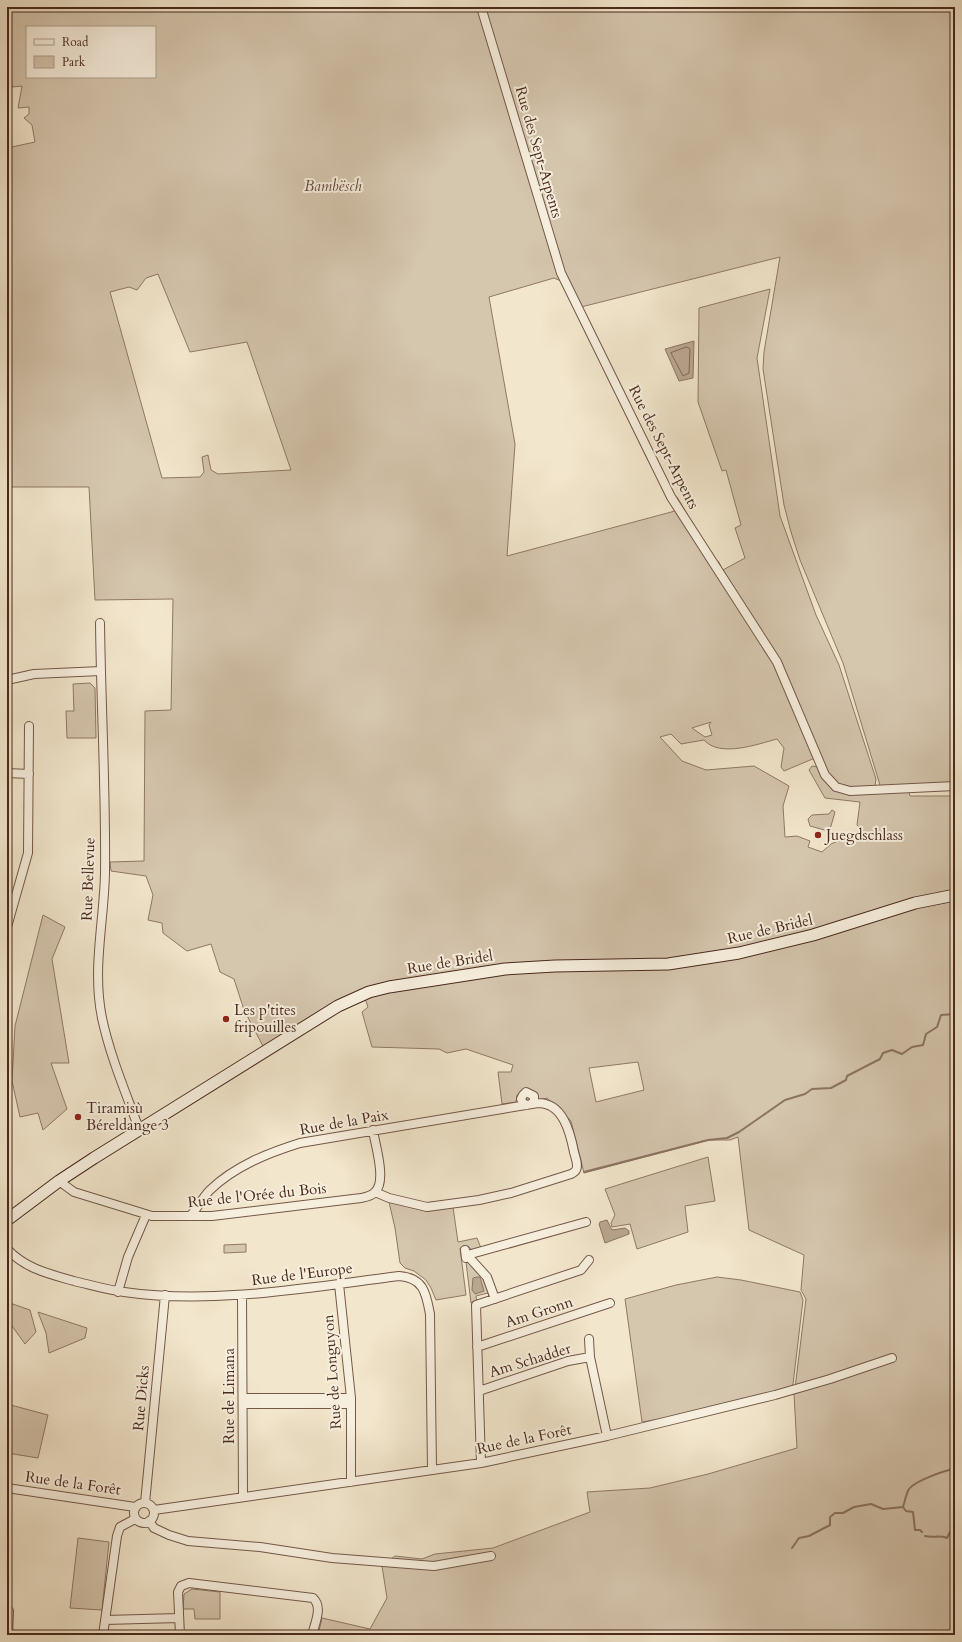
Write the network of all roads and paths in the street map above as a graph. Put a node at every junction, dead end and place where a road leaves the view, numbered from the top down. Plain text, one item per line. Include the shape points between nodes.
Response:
1 (482, 7) edge
2 (100, 623) dead end
3 (101, 670) junction
4 (7, 680) edge
5 (29, 726) dead end
6 (7, 773) edge
7 (29, 774) junction
8 (955, 786) edge
9 (955, 895) edge
10 (7, 927) edge
11 (140, 1129) junction
12 (373, 1130) junction
13 (59, 1181) junction
14 (375, 1192) junction
15 (146, 1215) junction
16 (190, 1216) junction
17 (7, 1219) edge
18 (586, 1222) dead end
19 (7, 1249) edge
20 (589, 1260) dead end
21 (339, 1284) junction
22 (118, 1292) junction
23 (165, 1295) junction
24 (242, 1295) junction
25 (495, 1298) junction
26 (610, 1303) dead end
27 (589, 1339) dead end
28 (477, 1347) junction
29 (590, 1357) junction
30 (892, 1358) dead end
31 (479, 1391) junction
32 (243, 1401) junction
33 (351, 1401) junction
34 (607, 1436) junction
35 (480, 1463) junction
36 (432, 1470) junction
37 (351, 1482) junction
38 (7, 1488) edge
39 (243, 1497) junction
40 (145, 1503) junction
41 (135, 1507) junction
42 (154, 1510) junction
43 (135, 1519) junction
44 (149, 1521) junction
45 (491, 1556) dead end
46 (7, 1611) edge
47 (179, 1618) junction
48 (105, 1620) junction
49 (8, 1635) edge
50 (103, 1635) edge
51 (180, 1635) edge
52 (312, 1635) edge

1 - 8 street, Rue des Sept-Arpents via 561,273 671,497 777,662 824,775 836,787 850,791
2 - 3 street, Rue Bellevue
3 - 4 street via 34,674
3 - 11 street, Rue Bellevue via 105,874 98,977 102,1017 109,1045
5 - 7 street
6 - 7 street
7 - 10 street via 28,853
9 - 11 main road, Rue de Bridel via 915,903 788,942 725,955 668,964 505,969 376,991 338,1006
11 - 13 main road, Rue de Bridel
12 - 14 street via 381,1176
12 - 14 street, Rue de la Paix via 545,1103 567,1123 577,1164 576,1170 571,1174 492,1197 427,1207
12 - 16 street, Rue de la Paix via 300,1143 256,1159 212,1188 200,1200
13 - 15 street, Rue de l'Orée du Bois via 74,1192
13 - 17 main road, Rue de Bridel
14 - 16 street, Rue de l'Orée du Bois via 361,1198 212,1216
15 - 16 street, Rue de l'Orée du Bois
15 - 22 street via 128,1257
18 - 25 street, Am Gronn via 466,1253 487,1277
19 - 22 street, Rue de l'Europe via 28,1267 43,1273
20 - 25 street, Am Gronn via 581,1270
21 - 24 street, Rue de l'Europe
21 - 33 street, Rue de Longuyon
21 - 36 street, Rue de l'Europe via 400,1276 409,1277 425,1290 430,1314 432,1347
22 - 23 street, Rue de l'Europe
23 - 24 street, Rue de l'Europe
23 - 40 street, Rue Dicks
24 - 32 street, Rue de Limana
25 - 28 street, Am Gronn via 476,1305
26 - 28 street, Am Gronn
27 - 29 street, Am Schadder
28 - 31 street, Am Gronn
29 - 31 street, Am Schadder via 568,1361
29 - 34 street, Am Schadder
30 - 34 street, Rue de la Forêt via 794,1390
31 - 35 street, Am Gronn
32 - 33 street
32 - 39 street, Rue de Limana
33 - 37 street, Rue de Longuyon
34 - 35 street, Rue de la Forêt
35 - 36 street, Rue de la Forêt
36 - 37 street, Rue de la Forêt
37 - 39 street, Rue de la Forêt
38 - 41 street, Rue de la Forêt
39 - 42 street, Rue de la Forêt
40 - 41 street
40 - 42 street via 151,1505
41 - 43 street
42 - 44 street
43 - 44 street via 144,1523
43 - 48 street via 120,1527 117,1536
44 - 45 street via 154,1528 188,1541 260,1547 332,1558 434,1566
46 - 49 street
47 - 48 street
47 - 51 street
47 - 52 street via 178,1592 181,1586 189,1583 308,1596 316,1601 319,1609
48 - 50 street

